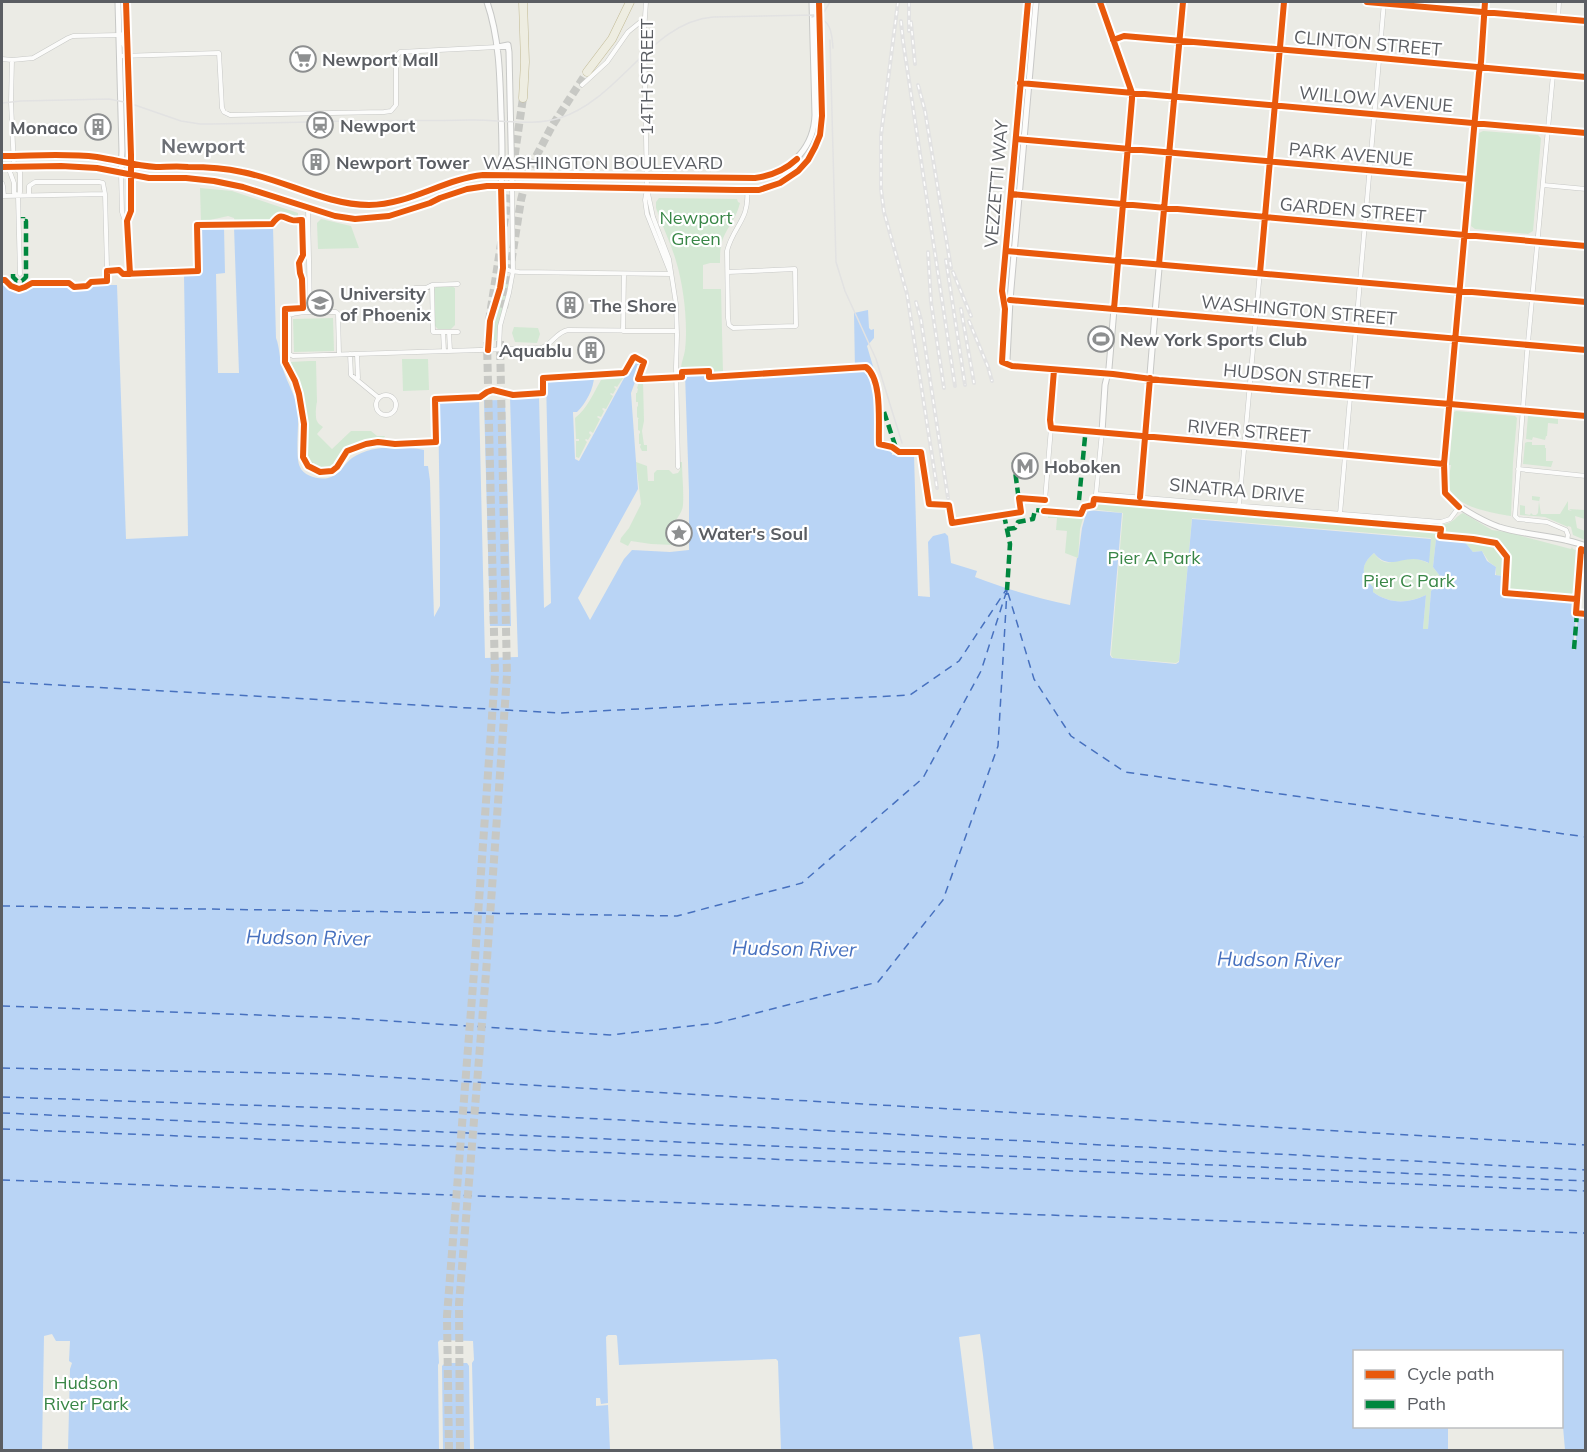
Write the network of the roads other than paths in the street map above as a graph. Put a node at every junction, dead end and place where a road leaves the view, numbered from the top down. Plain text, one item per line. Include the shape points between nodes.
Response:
1 (118, 2) edge
2 (126, 2) edge
3 (487, 2) edge
4 (518, 2) edge
5 (523, 2) edge
6 (630, 2) edge
7 (646, 2) edge
8 (812, 2) edge
9 (819, 2) edge
10 (1036, 2) edge
11 (1100, 2) edge
12 (1183, 2) edge
13 (1284, 2) edge
14 (1367, 2) edge
15 (1384, 2) edge
16 (1485, 2) edge
17 (1559, 2) edge
18 (1485, 12) junction
19 (644, 19) junction
20 (1558, 19) junction
21 (1586, 21) edge
22 (119, 35) junction
23 (817, 39) junction
24 (1113, 40) junction
25 (1179, 42) junction
26 (524, 43) junction
27 (498, 47) junction
28 (1280, 50) junction
29 (128, 52) junction
30 (120, 56) junction
31 (1380, 58) junction
32 (2, 59) edge
33 (12, 60) junction
34 (1480, 68) junction
35 (587, 72) tunnel mouth
36 (1553, 75) junction
37 (1586, 77) edge
38 (1029, 84) junction
39 (582, 85) dead end
40 (1132, 93) junction
41 (1174, 97) junction
42 (524, 98) tunnel mouth
43 (1274, 106) junction
44 (1374, 114) junction
45 (1474, 123) junction
46 (1548, 129) junction
47 (1586, 133) edge
48 (1024, 140) junction
49 (1128, 148) junction
50 (1169, 152) junction
51 (2, 156) edge
52 (14, 156) junction
53 (122, 162) junction
54 (1270, 162) junction
55 (130, 164) junction
56 (2, 167) edge
57 (14, 167) junction
58 (1370, 170) junction
59 (121, 173) junction
60 (502, 174) junction
61 (512, 174) junction
62 (130, 175) junction
63 (646, 176) junction
64 (746, 177) junction
65 (1469, 179) junction
66 (2, 183) edge
67 (1544, 185) junction
68 (501, 186) junction
69 (512, 186) junction
70 (647, 189) junction
71 (1586, 189) edge
72 (747, 190) junction
73 (105, 194) junction
74 (29, 195) junction
75 (1019, 195) junction
76 (3, 196) edge
77 (18, 196) junction
78 (1122, 204) junction
79 (308, 208) junction
80 (1164, 208) junction
81 (1265, 217) junction
82 (127, 221) junction
83 (1365, 226) junction
84 (1465, 234) junction
85 (1538, 242) junction
86 (1586, 246) edge
87 (1014, 252) junction
88 (1118, 261) junction
89 (1159, 264) junction
90 (107, 267) dead end
91 (503, 268) junction
92 (513, 272) junction
93 (728, 272) junction
94 (130, 273) dead end
95 (1260, 273) junction
96 (20, 274) dead end
97 (624, 274) junction
98 (671, 274) junction
99 (1360, 282) junction
100 (458, 284) dead end
101 (432, 285) junction
102 (415, 288) dead end
103 (1460, 291) junction
104 (1533, 297) junction
105 (1010, 300) junction
106 (1586, 302) edge
107 (1114, 309) junction
108 (310, 312) junction
109 (1155, 313) junction
110 (1256, 322) junction
111 (1355, 330) junction
112 (623, 331) junction
113 (677, 331) junction
114 (446, 332) junction
115 (458, 332) dead end
116 (1456, 339) junction
117 (1528, 345) junction
118 (488, 350) junction
119 (499, 350) junction
120 (1586, 350) edge
121 (447, 351) junction
122 (339, 354) junction
123 (350, 354) junction
124 (357, 354) junction
125 (1053, 370) junction
126 (1108, 374) junction
127 (1150, 378) junction
128 (358, 379) junction
129 (1250, 387) junction
130 (1349, 396) junction
131 (379, 398) junction
132 (1450, 404) junction
133 (1522, 411) junction
134 (1586, 416) edge
135 (1051, 428) junction
136 (1102, 432) junction
137 (1145, 436) junction
138 (1245, 445) junction
139 (1345, 455) junction
140 (1444, 464) junction
141 (678, 467) dead end
142 (1518, 469) junction
143 (1586, 476) edge
144 (1140, 497) junction
145 (1045, 500) dead end
146 (1239, 506) junction
147 (1460, 507) junction
148 (1340, 514) junction
149 (1567, 541) junction
150 (1586, 546) edge

1 - 22 street
2 - 29 street
3 - 27 street
4 - 26 highway
5 - 26 highway
6 - 35 highway via 609,44
7 - 19 street, 14TH STREET
8 - 23 street
9 - 23 street
10 - 38 street
11 - 24 street
12 - 25 street
13 - 28 street
14 - 15 street
15 - 18 street
15 - 31 street
16 - 18 street
17 - 20 street
18 - 20 street
18 - 34 street
19 - 39 street
19 - 63 street, 14TH STREET
20 - 21 street
22 - 29 street
22 - 30 street
22 - 33 street via 73,36 33,58
23 - 64 street, WASHINGTON BOULEVARD via 815,119 809,142 799,157 783,169 763,177
23 - 72 street, WASHINGTON BOULEVARD via 822,117 815,147 791,177 771,187
24 - 25 street, CLINTON STREET via 1124,36
24 - 40 street
25 - 28 street, CLINTON STREET
25 - 41 street
26 - 42 highway
27 - 29 street via 400,52 396,59 396,105 391,111 228,115 221,106 219,53
27 - 60 street
27 - 61 street via 508,45
28 - 31 street, CLINTON STREET
28 - 43 street
29 - 30 street
29 - 55 street
30 - 53 street
31 - 34 street, CLINTON STREET
31 - 44 street
32 - 33 street
33 - 52 street
34 - 36 street, CLINTON STREET
34 - 45 street
36 - 37 street, CLINTON STREET
36 - 46 street
38 - 40 street, WILLOW AVENUE
38 - 48 street
40 - 41 street, WILLOW AVENUE
40 - 49 street
41 - 43 street, WILLOW AVENUE
41 - 50 street
43 - 44 street, WILLOW AVENUE
43 - 54 street
44 - 45 street, WILLOW AVENUE
44 - 58 street
45 - 46 street, WILLOW AVENUE
45 - 65 street
46 - 47 street, WILLOW AVENUE
46 - 67 street
48 - 49 street, PARK AVENUE
48 - 75 street
49 - 50 street, PARK AVENUE
49 - 78 street
50 - 54 street, PARK AVENUE
50 - 80 street
51 - 52 street, WASHINGTON BOULEVARD
52 - 53 street, WASHINGTON BOULEVARD via 97,157
52 - 57 street
53 - 55 street, WASHINGTON BOULEVARD
53 - 59 street
54 - 58 street, PARK AVENUE
54 - 81 street
55 - 60 street, WASHINGTON BOULEVARD via 228,169 367,205 396,202 472,176
55 - 62 street
56 - 57 street, WASHINGTON BOULEVARD
57 - 59 street, WASHINGTON BOULEVARD via 98,168
57 - 77 street via 20,172
57 - 77 street via 10,172
58 - 65 street, PARK AVENUE
58 - 83 street
59 - 62 street, WASHINGTON BOULEVARD
59 - 82 street via 122,213
60 - 61 street, WASHINGTON BOULEVARD
60 - 68 street
61 - 63 street, WASHINGTON BOULEVARD
61 - 69 street
62 - 79 street, WASHINGTON BOULEVARD via 220,182
62 - 82 street via 131,211
63 - 64 street, WASHINGTON BOULEVARD
63 - 70 street, 14TH STREET
64 - 72 street
65 - 84 street
66 - 76 street
67 - 71 street
67 - 85 street
68 - 69 street, WASHINGTON BOULEVARD
68 - 79 street, WASHINGTON BOULEVARD via 467,189 390,216 373,218 343,218
68 - 91 street
69 - 70 street, WASHINGTON BOULEVARD
69 - 92 street
70 - 72 street, WASHINGTON BOULEVARD
70 - 98 street, 14TH STREET
72 - 93 street via 745,215 728,247
73 - 74 street
73 - 74 street via 105,186 99,182 35,182 29,186
73 - 90 street
74 - 77 street
75 - 78 street, GARDEN STREET
75 - 87 street
76 - 77 street
77 - 96 street
78 - 80 street, GARDEN STREET
78 - 88 street
79 - 108 street
80 - 81 street, GARDEN STREET
80 - 89 street
81 - 83 street, GARDEN STREET
81 - 95 street
82 - 94 street
83 - 84 street, GARDEN STREET
83 - 99 street
84 - 85 street, GARDEN STREET
84 - 103 street
85 - 86 street, GARDEN STREET
85 - 104 street
87 - 88 street
87 - 105 street
88 - 89 street
88 - 107 street
89 - 95 street
89 - 109 street
91 - 92 street
91 - 118 street via 490,321
92 - 97 street
92 - 119 street via 500,326
93 - 93 street via 795,270 796,326 730,327
95 - 99 street
95 - 110 street
97 - 98 street
97 - 112 street
98 - 113 street, 14TH STREET
99 - 103 street
99 - 111 street
100 - 101 street
101 - 102 street
101 - 114 street via 433,332
103 - 104 street
103 - 116 street
104 - 106 street
104 - 117 street
105 - 107 street, WASHINGTON STREET
105 - 125 street, HUDSON STREET via 1006,362
107 - 109 street, WASHINGTON STREET
107 - 126 street
108 - 122 street via 339,314
108 - 122 street via 289,315 290,354
109 - 110 street, WASHINGTON STREET
109 - 127 street
110 - 111 street, WASHINGTON STREET
110 - 129 street
111 - 116 street, WASHINGTON STREET
111 - 130 street
112 - 113 street
112 - 119 street via 568,330 544,348
113 - 141 street, 14TH STREET
114 - 115 street
114 - 121 street
116 - 117 street, WASHINGTON STREET
116 - 132 street
117 - 120 street, WASHINGTON STREET
117 - 133 street
118 - 119 street
118 - 121 street
121 - 124 street
122 - 123 street
123 - 124 street
123 - 128 street via 351,375
124 - 128 street
125 - 126 street, HUDSON STREET
125 - 135 street
126 - 127 street, HUDSON STREET
126 - 136 street
127 - 129 street, HUDSON STREET
127 - 137 street
128 - 131 street
129 - 130 street, HUDSON STREET
129 - 138 street
130 - 132 street, HUDSON STREET
130 - 139 street
131 - 131 street via 376,408 380,413 393,412 393,398
132 - 133 street, HUDSON STREET
132 - 140 street
133 - 134 street, HUDSON STREET
133 - 142 street
135 - 136 street, RIVER STREET
135 - 145 street
136 - 137 street, RIVER STREET
136 - 144 street, SINATRA DRIVE via 1096,494
137 - 138 street, RIVER STREET
137 - 144 street
138 - 139 street, RIVER STREET
138 - 146 street
139 - 140 street, RIVER STREET
139 - 148 street
140 - 147 street via 1445,494
142 - 143 street
142 - 149 street via 1516,518 1547,522 1566,530
144 - 146 street, SINATRA DRIVE
146 - 148 street, SINATRA DRIVE
147 - 148 street, SINATRA DRIVE via 1450,519 1441,522
147 - 149 street via 1498,527
149 - 150 street

